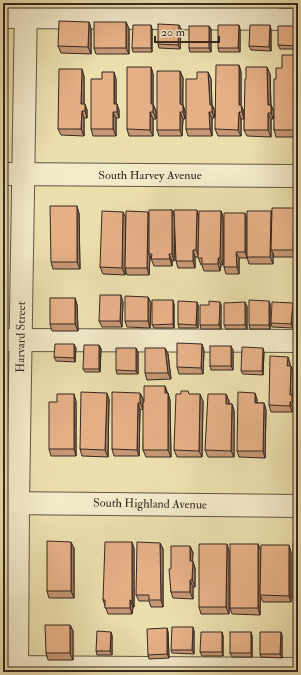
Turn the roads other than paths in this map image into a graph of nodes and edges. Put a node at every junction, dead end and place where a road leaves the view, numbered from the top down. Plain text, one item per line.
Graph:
1 (26, 10) edge
2 (3, 16) edge
3 (298, 19) edge
4 (13, 174) edge
5 (298, 176) edge
6 (12, 340) edge
7 (298, 341) edge
8 (10, 503) edge
9 (298, 506) edge
10 (12, 669) edge
11 (298, 669) edge

1 - 2 street
1 - 3 street
1 - 4 street, Harvard Street
4 - 5 street, South Harvey Avenue
4 - 6 street, Harvard Street
6 - 7 street
6 - 8 street, Harvard Street
8 - 9 street, South Highland Avenue
8 - 10 street, Harvard Street
10 - 11 street

